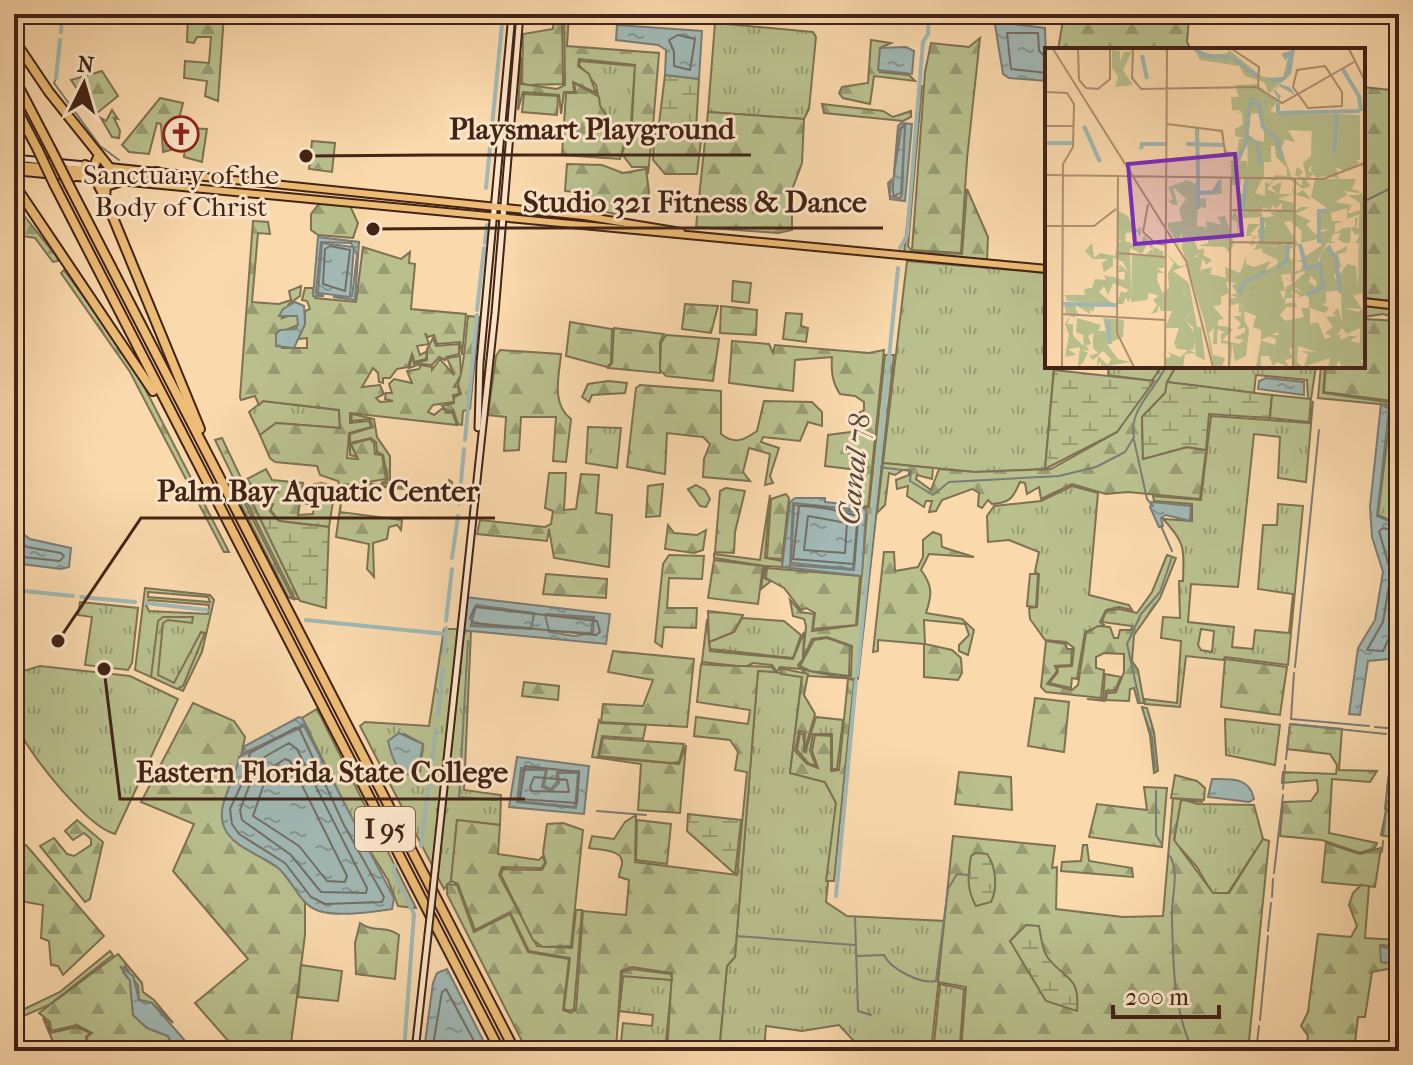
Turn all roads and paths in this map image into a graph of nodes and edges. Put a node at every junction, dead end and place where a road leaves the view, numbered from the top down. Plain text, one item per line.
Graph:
1 (512, 14) edge
2 (520, 14) edge
3 (14, 40) edge
4 (508, 75) junction
5 (14, 78) edge
6 (515, 86) junction
7 (14, 104) edge
8 (16, 166) edge
9 (109, 167) joint
10 (93, 168) junction
11 (157, 172) junction
12 (203, 178) junction
13 (70, 181) junction
14 (119, 182) junction
15 (14, 184) edge
16 (187, 186) junction
17 (388, 196) junction
18 (105, 198) junction
19 (372, 204) junction
20 (501, 207) junction
21 (500, 217) junction
22 (637, 223) junction
23 (607, 228) junction
24 (703, 236) junction
25 (1045, 269) edge
26 (1365, 302) edge
27 (1399, 306) edge
28 (212, 463) junction
29 (202, 475) junction
30 (415, 1051) edge
31 (500, 1051) edge
32 (515, 1051) edge

1 - 4 main road
2 - 6 main road
3 - 10 highway
4 - 6 main road
4 - 20 main road
5 - 13 highway, I 95, bridge
6 - 20 main road
7 - 29 highway, I 95, bridge
8 - 10 highway
8 - 13 main road
9 - 10 highway
9 - 11 main road
10 - 11 highway
10 - 13 highway
10 - 14 main road
10 - 18 highway
11 - 12 main road
12 - 16 main road
12 - 17 main road
13 - 28 highway, I 95
14 - 16 main road
14 - 18 highway
15 - 29 highway
16 - 19 main road
17 - 19 main road
17 - 20 main road
18 - 28 highway
19 - 21 main road
20 - 21 main road
20 - 22 main road
21 - 23 main road
21 - 30 main road, bridge
22 - 23 main road
22 - 24 main road
23 - 24 main road
24 - 25 main road
26 - 27 main road
28 - 32 highway, I 95
29 - 31 highway, I 95

